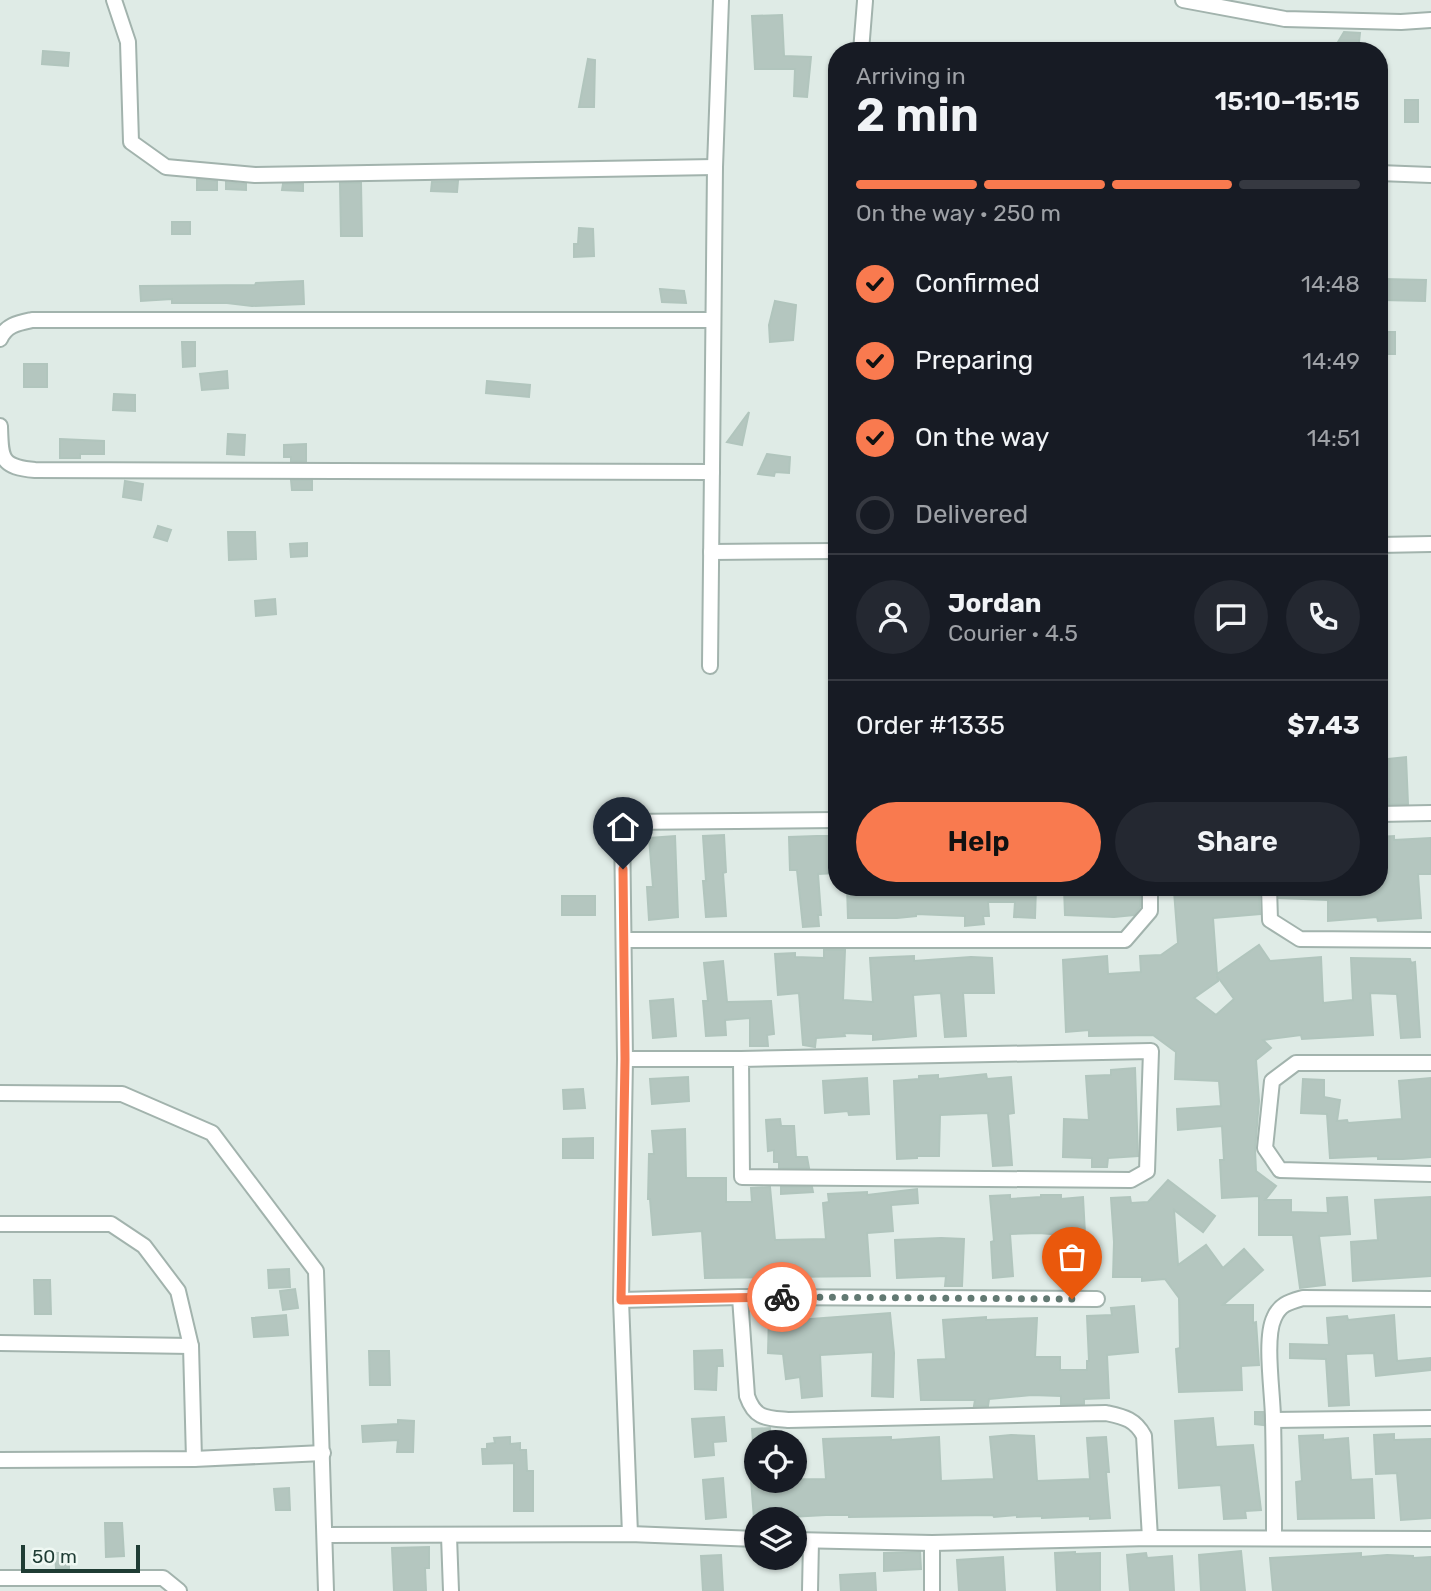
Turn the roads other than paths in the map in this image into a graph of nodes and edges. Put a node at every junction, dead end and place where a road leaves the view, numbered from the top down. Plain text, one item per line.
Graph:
1 (114, 0) edge
2 (722, 0) edge
3 (863, 0) edge
4 (1183, 0) edge
5 (1431, 20) edge
6 (861, 42) edge
7 (715, 167) junction
8 (1388, 173) edge
9 (1431, 175) edge
10 (713, 320) junction
11 (0, 339) edge
12 (0, 426) edge
13 (712, 472) junction
14 (1431, 544) edge
15 (1388, 545) edge
16 (828, 551) edge
17 (711, 552) junction
18 (709, 666) dead end
19 (1431, 813) edge
20 (1388, 814) edge
21 (828, 820) edge
22 (1150, 896) edge
23 (1269, 896) edge
24 (624, 940) junction
25 (1431, 940) edge
26 (625, 1059) junction
27 (741, 1059) junction
28 (1431, 1063) edge
29 (0, 1094) edge
30 (1431, 1174) edge
31 (0, 1224) edge
32 (740, 1297) junction
33 (1097, 1299) dead end
34 (1431, 1299) edge
35 (621, 1300) junction
36 (0, 1343) edge
37 (191, 1346) junction
38 (1431, 1418) edge
39 (1273, 1420) junction
40 (323, 1453) junction
41 (194, 1459) junction
42 (0, 1460) edge
43 (630, 1534) junction
44 (325, 1535) junction
45 (449, 1536) junction
46 (1274, 1537) junction
47 (1150, 1538) junction
48 (744, 1539) edge
49 (1431, 1539) edge
50 (807, 1541) edge
51 (811, 1541) junction
52 (932, 1543) junction
53 (0, 1578) edge
54 (179, 1591) edge
55 (326, 1591) edge
56 (451, 1591) edge
57 (810, 1591) edge
58 (932, 1591) edge

1 - 7 street
2 - 7 street
3 - 6 street
4 - 5 street
7 - 10 street
8 - 9 street
10 - 11 street
10 - 13 street
12 - 13 street
13 - 17 street
14 - 15 street
16 - 17 street
17 - 18 street
19 - 20 street
21 - 24 street
22 - 24 street
23 - 25 street
24 - 26 street
26 - 27 street
26 - 35 street
27 - 27 street
28 - 30 street
29 - 40 street
31 - 37 street
32 - 33 street
32 - 35 street
32 - 47 street
34 - 39 street
35 - 43 street
36 - 37 street
37 - 41 street
38 - 39 street
39 - 46 street
40 - 41 street
40 - 44 street
41 - 42 street
43 - 45 street
43 - 48 street
44 - 45 street
44 - 55 street
45 - 56 street
46 - 47 street
46 - 49 street
47 - 52 street
50 - 51 street
51 - 52 street
51 - 57 street
52 - 58 street
53 - 54 street

